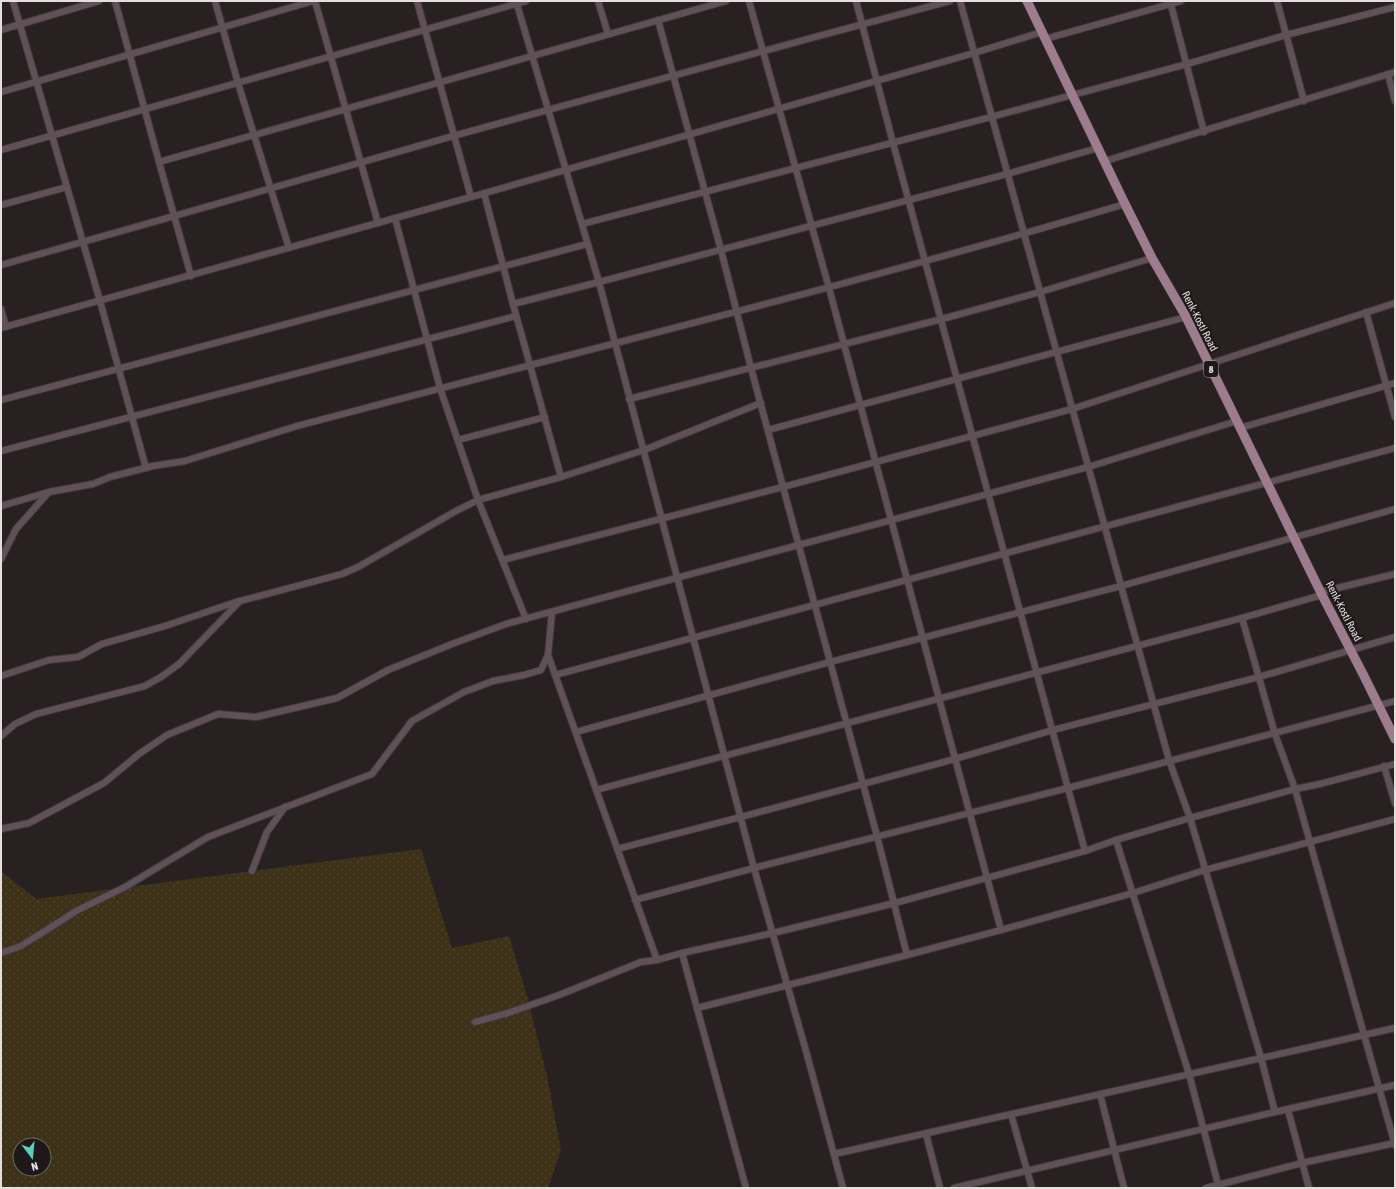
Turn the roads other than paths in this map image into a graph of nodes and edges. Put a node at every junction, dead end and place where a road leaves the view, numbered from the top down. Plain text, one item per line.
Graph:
1 (13, 1) edge
2 (99, 1) edge
3 (115, 1) edge
4 (215, 1) edge
5 (314, 1) edge
6 (417, 1) edge
7 (526, 1) edge
8 (598, 1) edge
9 (698, 1) edge
10 (726, 1) edge
11 (749, 1) edge
12 (856, 1) edge
13 (950, 1) edge
14 (960, 1) edge
15 (1027, 1) edge
16 (1181, 1) edge
17 (1277, 1) edge
18 (516, 2) edge
19 (1170, 2) edge
20 (1395, 7) edge
21 (700, 8) junction
22 (658, 20) junction
23 (20, 24) junction
24 (862, 24) junction
25 (223, 27) junction
26 (1, 30) edge
27 (425, 30) junction
28 (608, 34) junction
29 (1286, 35) junction
30 (1044, 36) junction
31 (763, 51) junction
32 (974, 53) junction
33 (130, 54) junction
34 (532, 56) junction
35 (331, 57) junction
36 (1187, 64) junction
37 (1395, 72) edge
38 (1388, 74) junction
39 (673, 76) junction
40 (878, 81) junction
41 (36, 82) junction
42 (238, 83) junction
43 (440, 83) junction
44 (1, 92) edge
45 (1073, 95) junction
46 (1304, 101) junction
47 (1395, 102) edge
48 (145, 109) junction
49 (346, 109) junction
50 (779, 109) junction
51 (548, 111) junction
52 (991, 117) junction
53 (1204, 132) junction
54 (690, 134) junction
55 (254, 135) junction
56 (52, 136) junction
57 (454, 136) junction
58 (893, 143) junction
59 (1098, 148) junction
60 (1, 150) edge
61 (1105, 161) junction
62 (159, 162) junction
63 (361, 163) junction
64 (796, 168) junction
65 (565, 170) junction
66 (1007, 174) junction
67 (67, 187) junction
68 (271, 189) junction
69 (705, 192) junction
70 (484, 193) junction
71 (471, 197) junction
72 (909, 200) junction
73 (1125, 204) junction
74 (1, 206) edge
75 (175, 217) junction
76 (395, 218) junction
77 (378, 223) junction
78 (582, 224) junction
79 (812, 226) junction
80 (1024, 234) junction
81 (83, 242) junction
82 (588, 244) junction
83 (289, 248) junction
84 (721, 250) junction
85 (1152, 258) junction
86 (926, 261) junction
87 (1, 265) edge
88 (503, 266) junction
89 (191, 276) junction
90 (599, 282) junction
91 (829, 288) junction
92 (414, 290) junction
93 (1040, 292) junction
94 (100, 301) junction
95 (1395, 303) edge
96 (513, 304) junction
97 (1, 309) edge
98 (737, 312) junction
99 (1366, 312) junction
100 (516, 316) junction
101 (1186, 317) junction
102 (942, 319) junction
103 (4, 328) edge
104 (427, 339) junction
105 (615, 343) junction
106 (844, 344) junction
107 (1057, 353) junction
108 (1208, 364) junction
109 (530, 365) junction
110 (119, 368) junction
111 (751, 368) junction
112 (958, 380) junction
113 (1395, 383) edge
114 (1386, 386) junction
115 (440, 388) junction
116 (629, 399) junction
117 (1, 400) edge
118 (761, 403) junction
119 (860, 405) junction
120 (1072, 409) junction
121 (132, 416) junction
122 (545, 417) junction
123 (1395, 417) edge
124 (1239, 425) junction
125 (768, 430) junction
126 (973, 436) junction
127 (458, 440) junction
128 (1395, 448) edge
129 (644, 450) junction
130 (1, 451) edge
131 (876, 463) junction
132 (1088, 467) junction
133 (146, 468) junction
134 (561, 477) junction
135 (1267, 483) junction
136 (784, 488) junction
137 (49, 492) junction
138 (989, 494) junction
139 (478, 500) junction
140 (1, 506) edge
141 (1395, 509) edge
142 (662, 518) junction
143 (891, 521) junction
144 (1105, 528) junction
145 (1294, 537) junction
146 (799, 545) junction
147 (1006, 555) junction
148 (1, 559) edge
149 (503, 560) junction
150 (1395, 574) edge
151 (678, 578) junction
152 (907, 580) junction
153 (1121, 586) junction
154 (1321, 593) junction
155 (240, 601) junction
156 (815, 605) junction
157 (552, 612) junction
158 (1021, 612) junction
159 (1242, 618) junction
160 (526, 619) junction
161 (1395, 637) edge
162 (694, 638) junction
163 (923, 638) junction
164 (1138, 646) junction
165 (1351, 650) junction
166 (548, 655) junction
167 (830, 662) junction
168 (1037, 672) junction
169 (555, 675) junction
170 (1, 676) edge
171 (1259, 677) junction
172 (709, 695) junction
173 (939, 699) junction
174 (1395, 701) edge
175 (1154, 705) junction
176 (1379, 706) junction
177 (847, 724) junction
178 (1053, 730) junction
179 (576, 732) junction
180 (1275, 734) junction
181 (1, 736) edge
182 (1395, 738) edge
183 (725, 756) junction
184 (955, 759) junction
185 (1169, 760) junction
186 (1395, 764) edge
187 (1384, 766) junction
188 (863, 784) junction
189 (1068, 788) junction
190 (1295, 788) junction
191 (596, 790) junction
192 (1395, 803) edge
193 (285, 807) junction
194 (969, 813) junction
195 (741, 817) junction
196 (1190, 818) junction
197 (1395, 818) edge
198 (1, 828) edge
199 (877, 836) junction
200 (1116, 840) junction
201 (1310, 842) junction
202 (617, 849) junction
203 (1085, 851) junction
204 (754, 868) junction
205 (1205, 870) junction
206 (252, 871) dead end
207 (986, 878) junction
208 (1133, 893) junction
209 (636, 900) junction
210 (895, 903) junction
211 (1001, 930) junction
212 (773, 933) junction
213 (1, 953) edge
214 (682, 953) junction
215 (908, 955) junction
216 (657, 960) junction
217 (788, 985) junction
218 (697, 1008) junction
219 (475, 1022) dead end
220 (1395, 1028) edge
221 (1364, 1036) junction
222 (1261, 1058) junction
223 (1189, 1074) junction
224 (1395, 1085) edge
225 (1380, 1089) junction
226 (1100, 1094) junction
227 (1288, 1110) junction
228 (1275, 1112) junction
229 (1010, 1114) junction
230 (1204, 1129) junction
231 (926, 1134) junction
232 (1395, 1143) edge
233 (1114, 1150) junction
234 (834, 1154) junction
235 (1302, 1163) junction
236 (1026, 1171) junction
237 (1218, 1186) edge
238 (746, 1188) edge
239 (843, 1188) edge
240 (940, 1188) edge
241 (954, 1188) edge
242 (1032, 1188) edge
243 (1124, 1188) edge
244 (1206, 1188) edge
245 (1309, 1188) edge

1 - 23 street
2 - 23 street
3 - 33 street
4 - 25 street
5 - 25 street
5 - 35 street
6 - 27 street
7 - 18 street
8 - 28 street
9 - 21 street
10 - 21 street
11 - 31 street
12 - 24 street
13 - 24 street
14 - 32 street
15 - 30 main road, Renk-Kosti Road / 8
16 - 19 street
17 - 29 street
18 - 27 street
18 - 34 street
19 - 30 street
19 - 36 street
20 - 29 street
21 - 22 street
22 - 28 street
22 - 39 street
23 - 26 street
23 - 41 street
24 - 31 street
24 - 40 street
25 - 33 street
25 - 42 street
27 - 35 street
27 - 43 street
28 - 34 street
29 - 36 street
29 - 46 street
30 - 32 street
30 - 45 main road, Renk-Kosti Road / 8
31 - 39 street
31 - 50 street
32 - 40 street
32 - 52 street
33 - 41 street
33 - 48 street
34 - 43 street
34 - 51 street
35 - 42 street
35 - 49 street
36 - 45 street
36 - 53 street
37 - 38 street
38 - 46 street
38 - 47 street
39 - 51 street
39 - 54 street
40 - 50 street
40 - 58 street
41 - 44 street
41 - 56 street
42 - 48 street
42 - 55 street
43 - 49 street
43 - 57 street
45 - 52 street
45 - 59 main road, Renk-Kosti Road / 8
46 - 53 street
48 - 56 street
48 - 62 street
49 - 55 street
49 - 63 street
50 - 54 street
50 - 64 street
51 - 57 street
51 - 65 street
52 - 58 street
52 - 66 street
53 - 61 street
54 - 65 street
54 - 69 street
55 - 62 street
55 - 68 street
56 - 60 street
56 - 67 street
57 - 63 street
57 - 71 street
58 - 64 street
58 - 72 street
59 - 61 main road, Renk-Kosti Road / 8
59 - 66 street
61 - 73 main road, Renk-Kosti Road / 8
62 - 75 street
63 - 68 street
63 - 77 street
64 - 69 street
64 - 79 street
65 - 70 street
65 - 78 street
66 - 72 street
66 - 80 street
67 - 74 street
67 - 81 street
68 - 75 street
68 - 83 street
69 - 78 street
69 - 84 street
70 - 71 street
70 - 88 street
71 - 76 street
72 - 79 street
72 - 86 street
73 - 80 street
73 - 85 main road, Renk-Kosti Road / 8
75 - 81 street
75 - 89 street
76 - 77 street
76 - 92 street
77 - 83 street
78 - 82 street
79 - 84 street
79 - 91 street
80 - 86 street
80 - 93 street
81 - 87 street
81 - 94 street
82 - 88 street
82 - 90 street
83 - 89 street
84 - 90 street
84 - 98 street
85 - 93 street
85 - 101 main road, Renk-Kosti Road / 8
86 - 91 street
86 - 102 street
88 - 92 street
88 - 96 street
89 - 94 street
90 - 96 street
90 - 105 street
91 - 98 street
91 - 106 street
92 - 104 street
92 - 110 street
93 - 102 street
93 - 107 street
94 - 103 street
94 - 110 street
95 - 99 street
96 - 100 street
97 - 103 street
98 - 105 street
98 - 111 street
99 - 108 street
99 - 114 street
100 - 104 street
100 - 109 street
101 - 107 street
101 - 108 main road, Renk-Kosti Road / 8
102 - 106 street
102 - 112 street
104 - 115 street
104 - 121 street
105 - 109 street
105 - 116 street
106 - 111 street
106 - 119 street
107 - 112 street
107 - 120 street
108 - 120 street
108 - 124 main road, Renk-Kosti Road / 8
109 - 115 street
109 - 122 street
110 - 117 street
110 - 121 street
111 - 116 street
111 - 118 street
112 - 119 street
112 - 126 street
113 - 114 street
114 - 123 street
114 - 124 street
115 - 127 street
115 - 133 street
116 - 129 street
118 - 125 street
118 - 129 street
119 - 125 street
119 - 131 street
120 - 126 street
120 - 132 street
121 - 130 street
121 - 133 street
122 - 127 street
122 - 134 street
124 - 132 street
124 - 135 main road, Renk-Kosti Road / 8
125 - 136 street
126 - 131 street
126 - 138 street
127 - 139 street
128 - 135 street
129 - 134 street
129 - 142 street
131 - 136 street
131 - 143 street
132 - 138 street
132 - 144 street
133 - 137 street
134 - 139 street
135 - 144 street
135 - 145 main road, Renk-Kosti Road / 8
136 - 142 street
136 - 146 street
137 - 140 street
137 - 148 street
138 - 143 street
138 - 147 street
139 - 149 street
139 - 155 street
141 - 145 street
142 - 149 street
142 - 151 street
143 - 146 street
143 - 152 street
144 - 147 street
144 - 153 street
145 - 153 street
145 - 154 main road, Renk-Kosti Road / 8
146 - 151 street
146 - 156 street
147 - 152 street
147 - 158 street
149 - 160 street
150 - 154 street
151 - 157 street
151 - 162 street
152 - 156 street
152 - 163 street
153 - 158 street
153 - 164 street
154 - 159 street
154 - 165 main road, Renk-Kosti Road / 8
155 - 170 street
155 - 181 street
156 - 162 street
156 - 167 street
157 - 160 street
157 - 166 street
158 - 163 street
158 - 168 street
159 - 164 street
159 - 171 street
160 - 198 street
161 - 165 street
162 - 169 street
162 - 172 street
163 - 167 street
163 - 173 street
164 - 168 street
164 - 175 street
165 - 171 street
165 - 176 main road, Renk-Kosti Road / 8
166 - 169 street
166 - 193 street
167 - 172 street
167 - 177 street
168 - 173 street
168 - 178 street
169 - 179 street
171 - 175 street
171 - 180 street
172 - 179 street
172 - 183 street
173 - 177 street
173 - 184 street
174 - 176 street
175 - 178 street
175 - 185 street
176 - 180 street
176 - 182 main road, Renk-Kosti Road / 8
177 - 183 street
177 - 188 street
178 - 184 street
178 - 189 street
179 - 191 street
180 - 185 street
180 - 190 street
183 - 191 street
183 - 195 street
184 - 188 street
184 - 194 street
185 - 189 street
185 - 196 street
186 - 187 street
187 - 190 street
187 - 192 street
188 - 195 street
188 - 199 street
189 - 194 street
189 - 203 street
190 - 196 street
190 - 201 street
191 - 202 street
193 - 206 street
193 - 213 street
194 - 199 street
194 - 207 street
195 - 202 street
195 - 204 street
196 - 200 street
196 - 205 street
197 - 201 street
199 - 204 street
199 - 210 street
200 - 203 street
200 - 208 street
201 - 205 street
201 - 221 street
202 - 209 street
203 - 207 street
204 - 209 street
204 - 212 street
205 - 208 street
205 - 222 street
207 - 210 street
207 - 211 street
208 - 211 street
208 - 223 street
209 - 216 street
210 - 212 street
210 - 215 street
211 - 215 street
212 - 214 street
212 - 217 street
214 - 216 street
214 - 218 street
215 - 217 street
216 - 219 street
217 - 218 street
217 - 234 street
218 - 238 street
220 - 221 street
221 - 222 street
221 - 225 street
222 - 223 street
222 - 228 street
223 - 226 street
223 - 230 street
224 - 225 street
225 - 227 street
225 - 232 street
226 - 229 street
226 - 233 street
227 - 228 street
227 - 235 street
228 - 230 street
229 - 231 street
229 - 236 street
230 - 233 street
230 - 237 street
231 - 234 street
231 - 240 street
232 - 235 street
233 - 236 street
233 - 243 street
234 - 239 street
235 - 237 street
235 - 245 street
236 - 241 street
236 - 242 street
237 - 244 street

